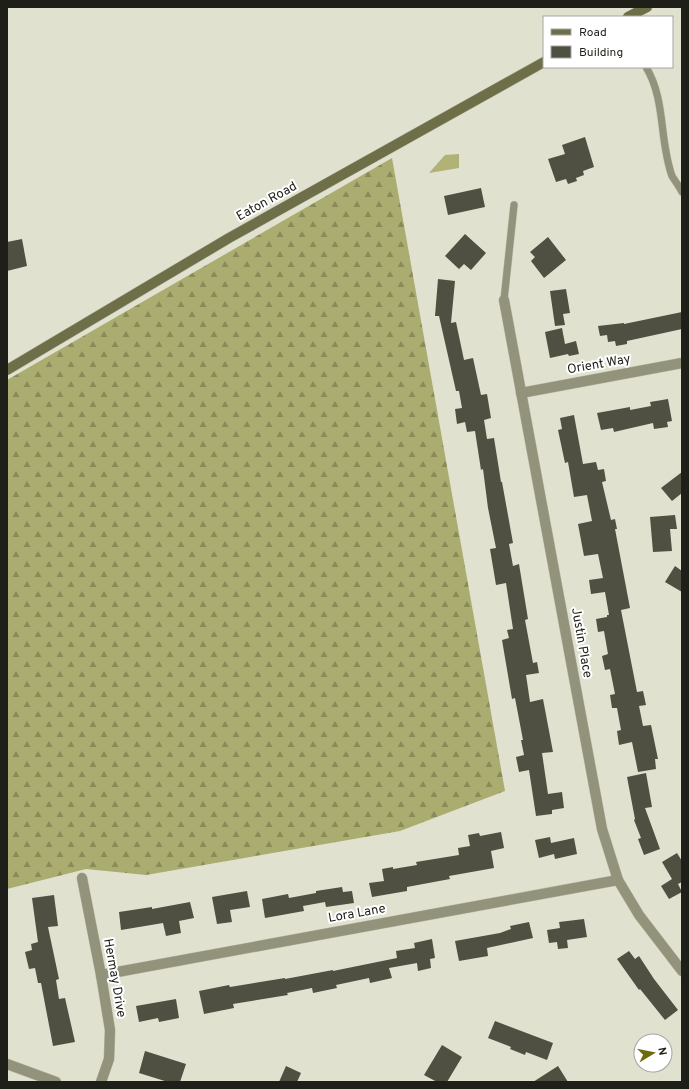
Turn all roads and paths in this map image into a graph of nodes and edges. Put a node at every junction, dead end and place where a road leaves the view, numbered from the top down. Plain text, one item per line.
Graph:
1 (647, 7) edge
2 (630, 16) edge
3 (543, 63) edge
4 (647, 68) edge
5 (682, 192) edge
6 (514, 205) dead end
7 (504, 300) joint
8 (682, 363) edge
9 (7, 370) edge
10 (521, 392) junction
11 (82, 878) dead end
12 (618, 880) junction
13 (682, 971) edge
14 (101, 975) junction
15 (7, 1064) edge
16 (56, 1082) edge
17 (101, 1082) edge

1 - 2 street
3 - 9 street, Eaton Road
4 - 5 lane
6 - 7 lane
7 - 10 street, Justin Place
8 - 10 street, Orient Way
10 - 12 street, Justin Place
11 - 14 street, Hermay Drive
12 - 13 street, Justin Place
12 - 14 street, Lora Lane
14 - 17 street, Hermay Drive
15 - 16 street

